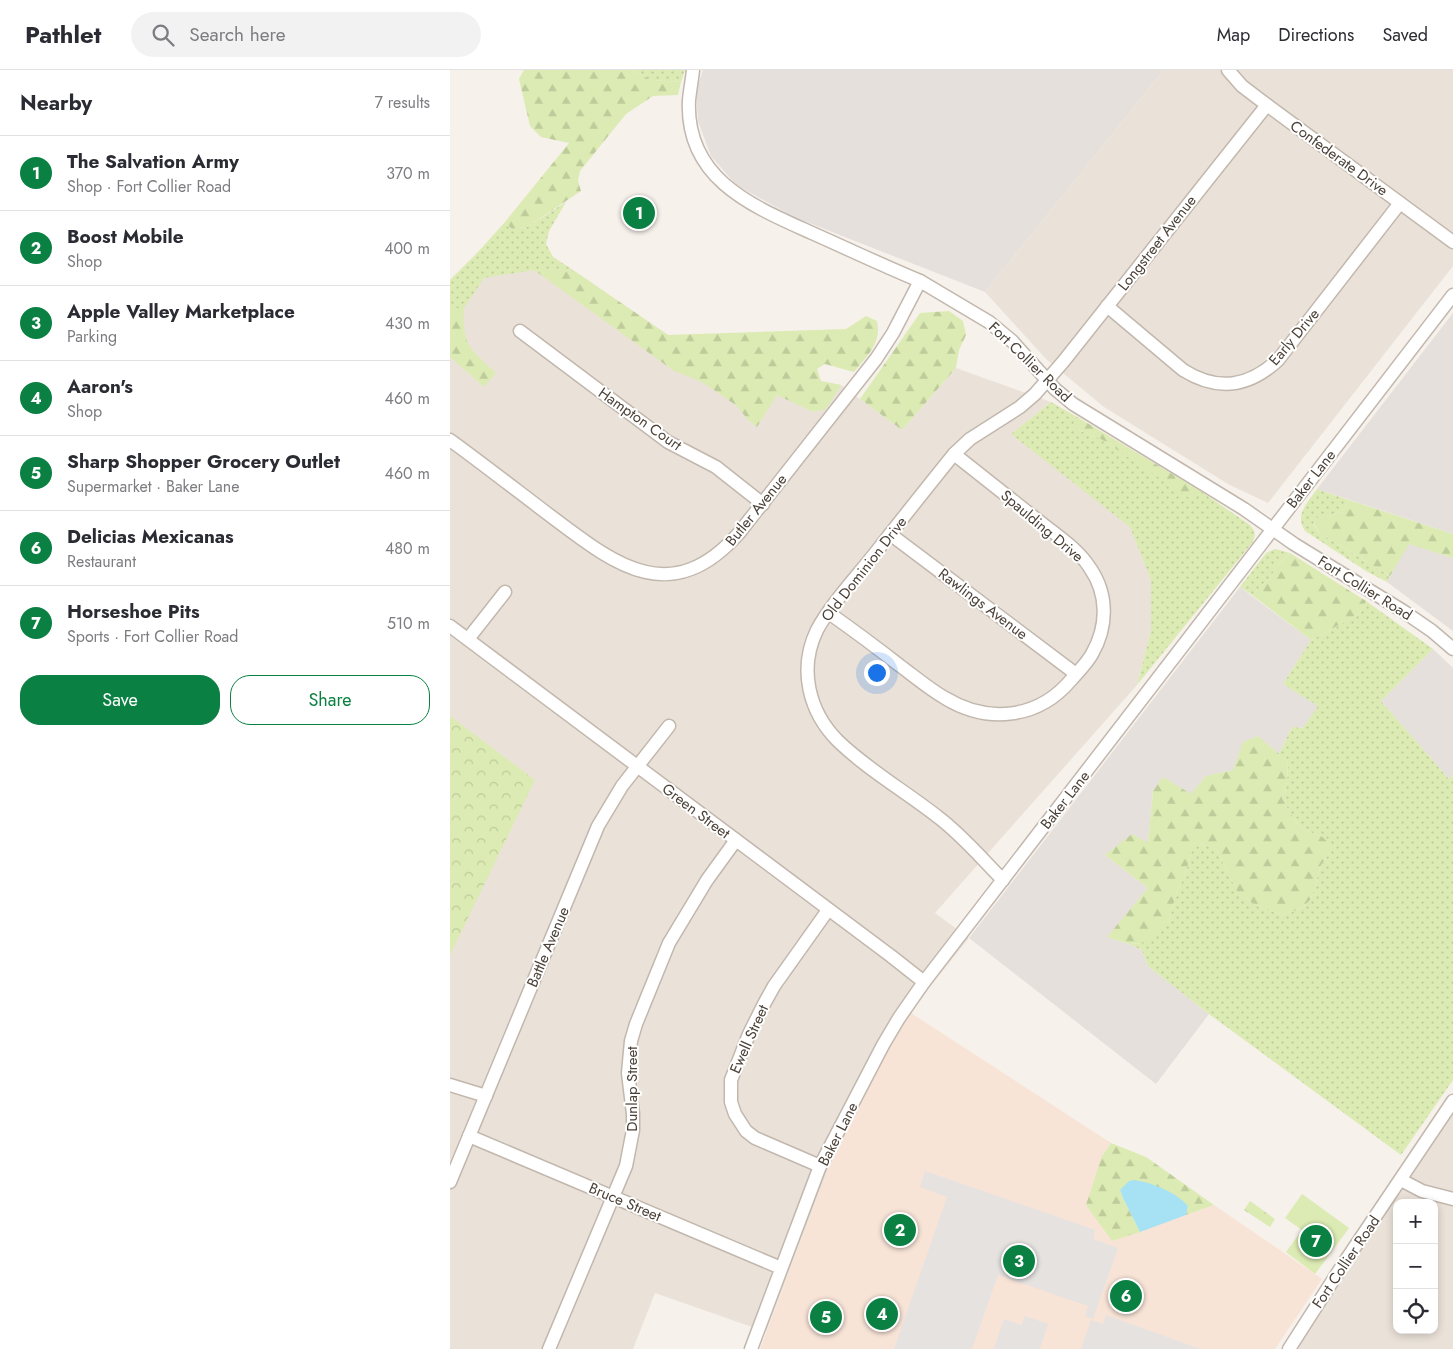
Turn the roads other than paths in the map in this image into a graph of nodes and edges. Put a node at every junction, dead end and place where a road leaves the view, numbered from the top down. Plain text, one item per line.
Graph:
1 (693, 70) edge
2 (1228, 70) edge
3 (1267, 105) junction
4 (1400, 203) junction
5 (1453, 242) edge
6 (920, 281) junction
7 (1453, 295) edge
8 (1107, 306) junction
9 (520, 331) dead end
10 (1047, 380) junction
11 (450, 440) edge
12 (954, 454) junction
13 (763, 504) junction
14 (1272, 530) junction
15 (890, 534) junction
16 (505, 592) dead end
17 (829, 613) junction
18 (450, 626) edge
19 (468, 639) junction
20 (1453, 649) edge
21 (1076, 674) junction
22 (669, 726) dead end
23 (637, 767) junction
24 (736, 840) junction
25 (1003, 880) junction
26 (828, 910) junction
27 (924, 982) junction
28 (450, 1085) edge
29 (486, 1096) junction
30 (1453, 1101) edge
31 (469, 1136) junction
32 (820, 1166) junction
33 (1401, 1180) junction
34 (450, 1182) edge
35 (613, 1197) junction
36 (1453, 1199) edge
37 (781, 1268) junction
38 (549, 1349) edge
39 (752, 1349) edge
40 (1289, 1349) edge

1 - 6 street, Fort Collier Road
2 - 3 street, Confederate Drive
3 - 4 street, Confederate Drive
3 - 8 street, Longstreet Avenue
4 - 5 street, Confederate Drive
4 - 8 street, Early Drive
6 - 10 street, Fort Collier Road
6 - 13 street, Butler Avenue
7 - 14 street, Baker Lane
8 - 10 street, Longstreet Avenue
9 - 13 street, Hampton Court
10 - 12 street, Old Dominion Drive
10 - 14 street, Fort Collier Road
11 - 13 street, Butler Avenue
12 - 15 street, Old Dominion Drive
12 - 21 street, Spaulding Drive
14 - 20 street, Fort Collier Road
14 - 25 street, Baker Lane
15 - 17 street, Old Dominion Drive
15 - 21 street, Rawlings Avenue
16 - 19 street
17 - 21 street, Spaulding Drive
17 - 25 street, Old Dominion Drive
18 - 19 street, Green Street
19 - 23 street, Green Street
22 - 23 street, Battle Avenue
23 - 24 street, Green Street
23 - 29 street, Battle Avenue
24 - 26 street, Green Street
24 - 35 street, Dunlap Street
25 - 27 street, Baker Lane
26 - 27 street, Green Street
26 - 32 street, Ewell Street
27 - 32 street, Baker Lane
28 - 29 street
29 - 31 street, Battle Avenue
30 - 33 street, Fort Collier Road
31 - 34 street, Battle Avenue
31 - 35 street, Bruce Street
32 - 37 street, Baker Lane
33 - 36 street
33 - 40 street, Fort Collier Road
35 - 37 street, Bruce Street
35 - 38 street, Dunlap Street
37 - 39 street, Baker Lane

